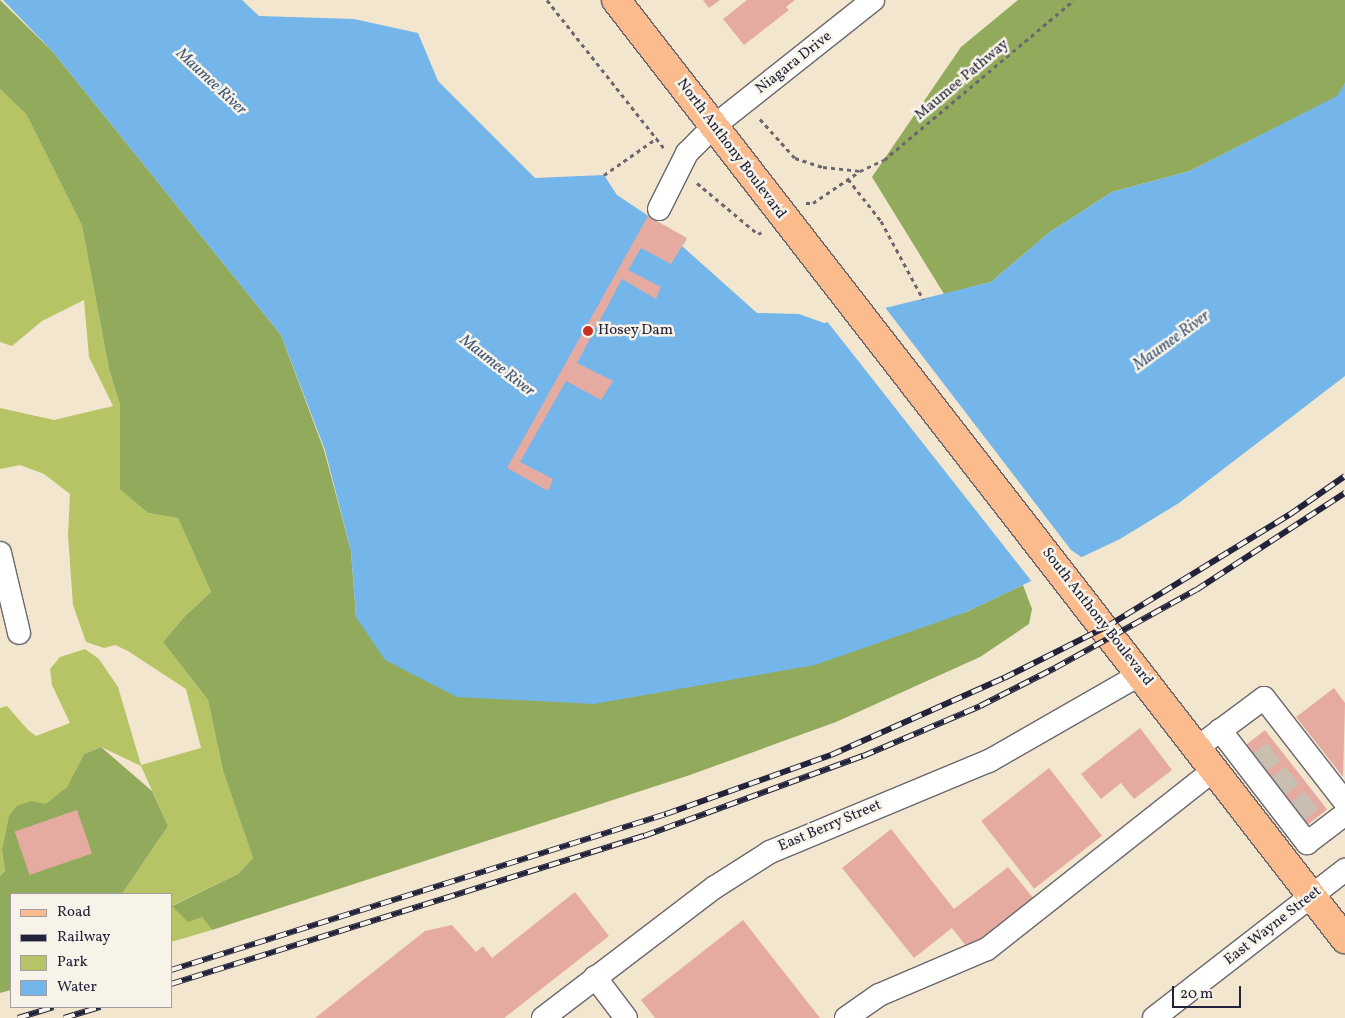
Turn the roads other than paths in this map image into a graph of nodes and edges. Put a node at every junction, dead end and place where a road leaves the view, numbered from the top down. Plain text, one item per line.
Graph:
1 (616, 0) edge
2 (869, 1) edge
3 (714, 126) junction
4 (659, 209) dead end
5 (846, 297) joint
6 (0, 553) edge
7 (19, 633) dead end
8 (1141, 674) junction
9 (1220, 730) junction
10 (1198, 747) junction
11 (1214, 770) junction
12 (1331, 794) edge
13 (1345, 814) edge
14 (1345, 870) edge
15 (1310, 896) junction
16 (1345, 939) edge
17 (595, 977) junction
18 (543, 1018) edge
19 (626, 1018) edge
20 (846, 1018) edge
21 (1154, 1018) edge

1 - 3 main road, North Anthony Boulevard
2 - 3 street, Niagara Drive
3 - 4 street, Niagara Drive
3 - 5 main road, North Anthony Boulevard
5 - 8 main road, South Anthony Boulevard
6 - 7 street
8 - 10 main road, South Anthony Boulevard
8 - 17 street, East Berry Street
9 - 10 street
9 - 12 street
9 - 13 street
10 - 11 main road, South Anthony Boulevard
11 - 15 main road, South Anthony Boulevard
11 - 20 street
14 - 15 street, East Wayne Street
15 - 16 main road, South Anthony Boulevard
15 - 21 street, East Wayne Street
17 - 18 street, East Berry Street
17 - 19 street

